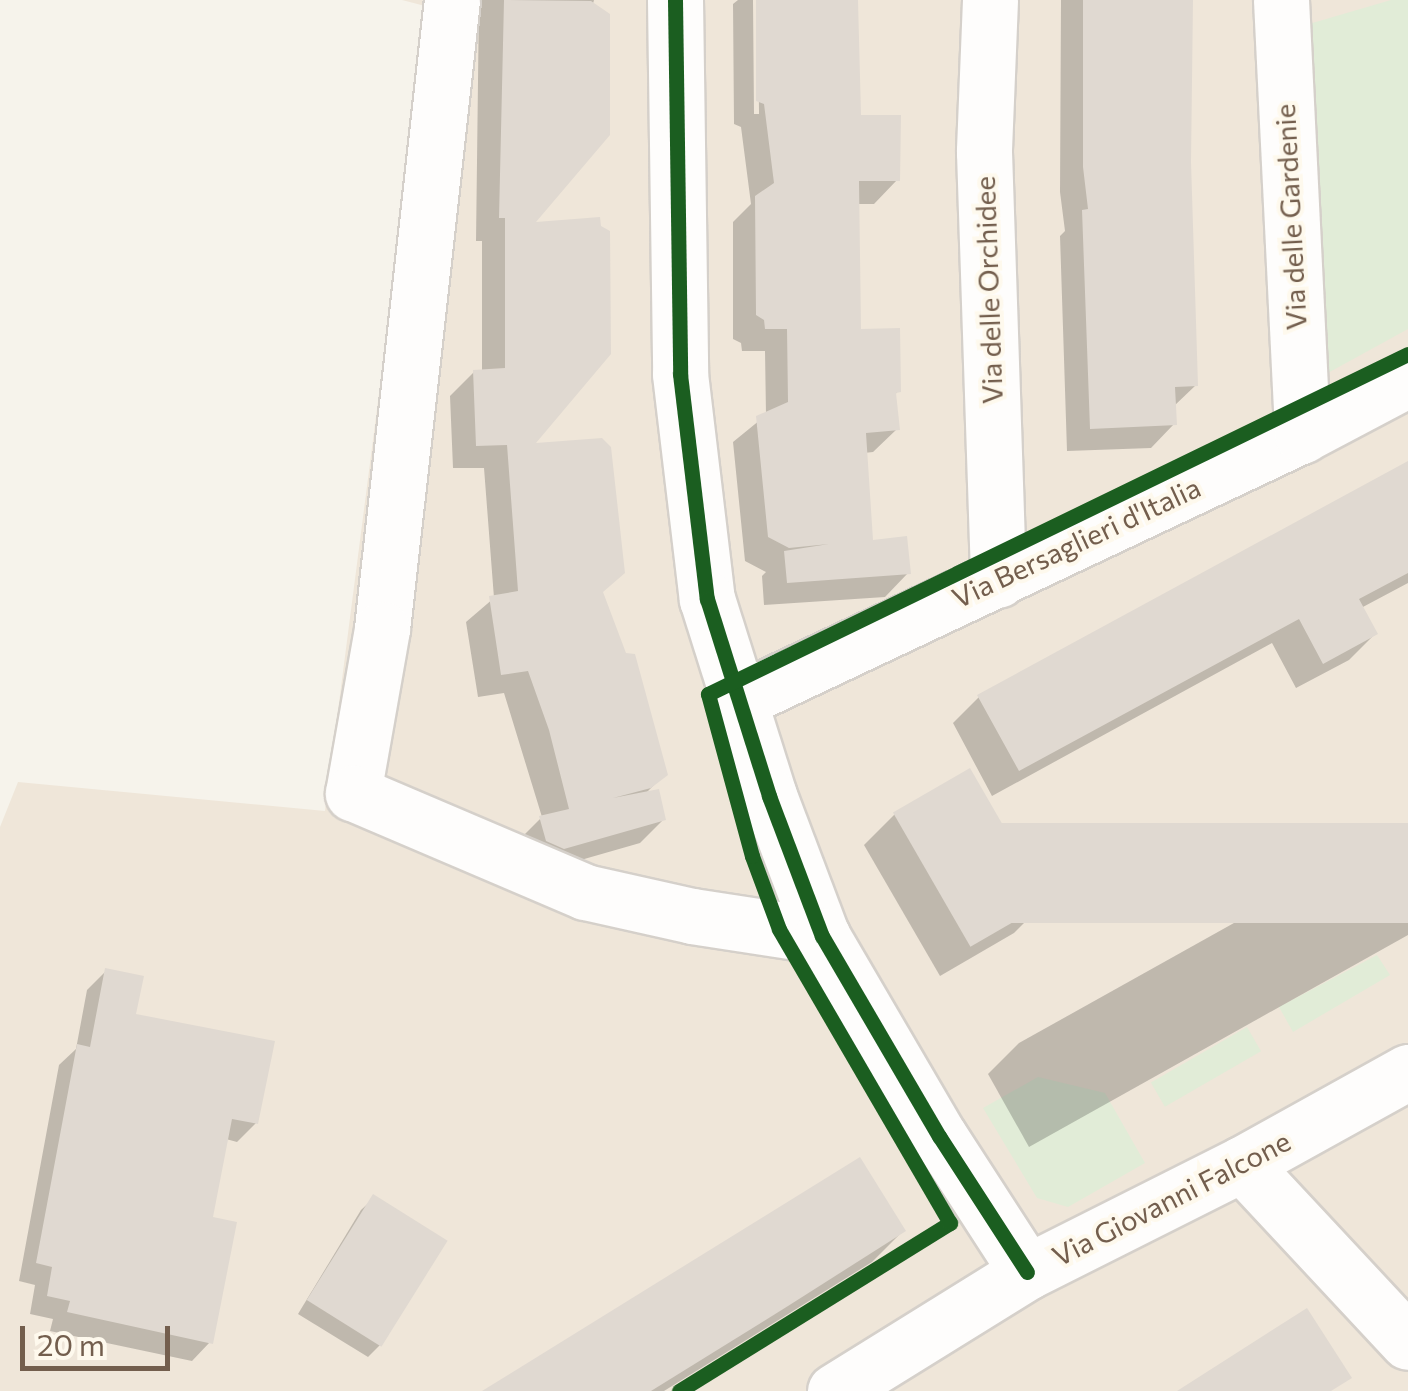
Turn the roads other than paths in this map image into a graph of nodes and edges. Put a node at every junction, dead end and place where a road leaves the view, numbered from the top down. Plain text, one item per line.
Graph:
1 (452, 0) edge
2 (675, 0) edge
3 (990, 0) edge
4 (1281, 0) edge
5 (1408, 379) edge
6 (1302, 435) junction
7 (998, 580) junction
8 (742, 699) junction
9 (822, 936) junction
10 (1408, 1072) edge
11 (1242, 1164) junction
12 (1027, 1272) junction
13 (1408, 1342) edge
14 (835, 1391) edge

1 - 9 street
2 - 8 street
3 - 7 street, Via delle Orchidee
4 - 6 street, Via delle Gardenie
5 - 6 street, Via Bersaglieri d'Italia
6 - 7 street, Via Bersaglieri d'Italia
7 - 8 street, Via Bersaglieri d'Italia
8 - 9 street
9 - 12 street
10 - 11 street, Via Giovanni Falcone
11 - 12 street, Via Giovanni Falcone
11 - 13 street
12 - 14 street, Via Giovanni Falcone

